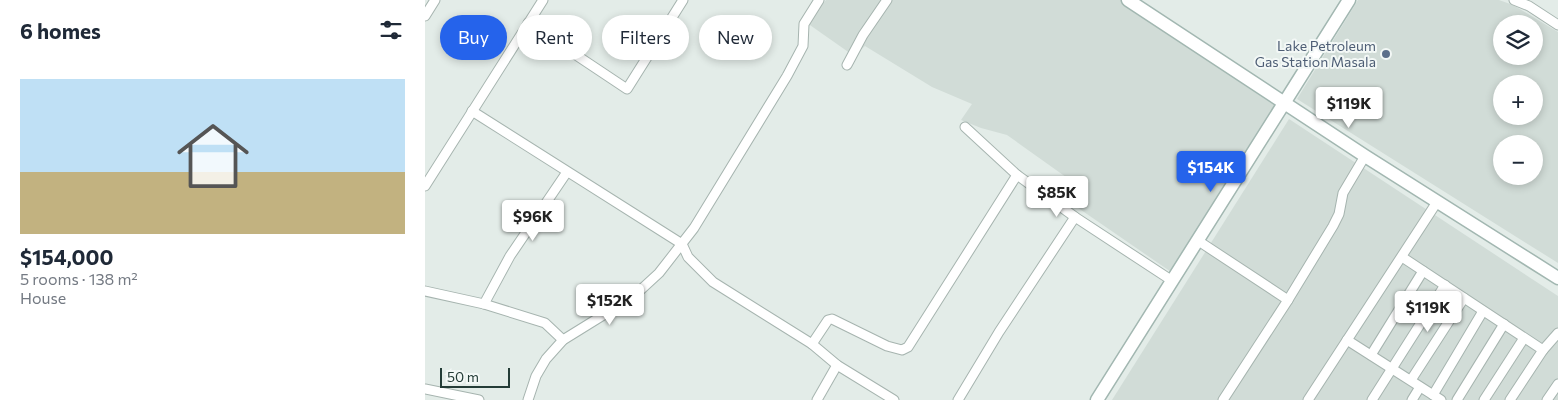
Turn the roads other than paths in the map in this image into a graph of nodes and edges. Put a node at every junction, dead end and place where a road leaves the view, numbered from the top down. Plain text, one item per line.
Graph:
1 (435, 0) edge
2 (543, 0) edge
3 (683, 0) edge
4 (819, 0) edge
5 (887, 0) edge
6 (1128, 0) edge
7 (1349, 0) edge
8 (1514, 0) edge
9 (533, 15) edge
10 (425, 16) edge
11 (1558, 24) edge
12 (517, 40) edge
13 (584, 60) edge
14 (847, 65) dead end
15 (1285, 102) junction
16 (472, 111) junction
17 (965, 127) dead end
18 (1365, 156) junction
19 (567, 172) junction
20 (1017, 175) junction
21 (425, 186) edge
22 (1437, 202) junction
23 (1075, 217) junction
24 (1197, 240) junction
25 (682, 244) junction
26 (1402, 256) junction
27 (1423, 271) junction
28 (1558, 278) edge
29 (1171, 280) junction
30 (1445, 286) junction
31 (425, 291) edge
32 (1464, 298) junction
33 (1287, 300) junction
34 (484, 304) junction
35 (1483, 311) junction
36 (1504, 324) junction
37 (1558, 333) edge
38 (1524, 338) junction
39 (563, 340) junction
40 (1347, 340) junction
41 (812, 344) junction
42 (1543, 350) junction
43 (1371, 355) junction
44 (837, 365) junction
45 (1392, 368) junction
46 (1411, 380) junction
47 (1558, 384) edge
48 (1421, 387) junction
49 (425, 389) edge
50 (1433, 395) junction
51 (479, 400) edge
52 (528, 400) edge
53 (817, 400) edge
54 (894, 400) edge
55 (958, 400) edge
56 (1097, 400) edge
57 (1223, 400) edge
58 (1308, 400) edge
59 (1372, 400) edge
60 (1412, 400) edge
61 (1441, 400) edge
62 (1457, 400) edge
63 (1484, 400) edge
64 (1510, 400) edge
65 (1547, 400) edge

1 - 10 street
2 - 9 street
3 - 13 street
4 - 25 street
5 - 14 street
6 - 15 street
7 - 15 street
8 - 11 street
12 - 16 street
15 - 18 street
15 - 24 street
16 - 19 street
16 - 21 street
17 - 20 street
18 - 22 street
18 - 33 street
19 - 25 street
19 - 34 street
20 - 23 street
20 - 41 street
22 - 26 street
22 - 28 street
23 - 29 street
23 - 55 street
24 - 29 street
24 - 33 street
25 - 39 street
25 - 41 street
26 - 27 street
26 - 40 street
27 - 30 street
27 - 43 street
29 - 56 street
30 - 32 street
30 - 45 street
31 - 34 street
32 - 35 street
32 - 46 street
33 - 57 street
34 - 39 street
35 - 36 street
35 - 50 street
36 - 38 street
36 - 62 street
37 - 42 street
38 - 42 street
38 - 63 street
39 - 52 street
40 - 43 street
40 - 58 street
41 - 44 street
42 - 64 street
43 - 45 street
44 - 53 street
44 - 54 street
45 - 46 street
45 - 59 street
46 - 48 street
47 - 65 street
48 - 50 street
48 - 60 street
49 - 51 street
50 - 61 street

